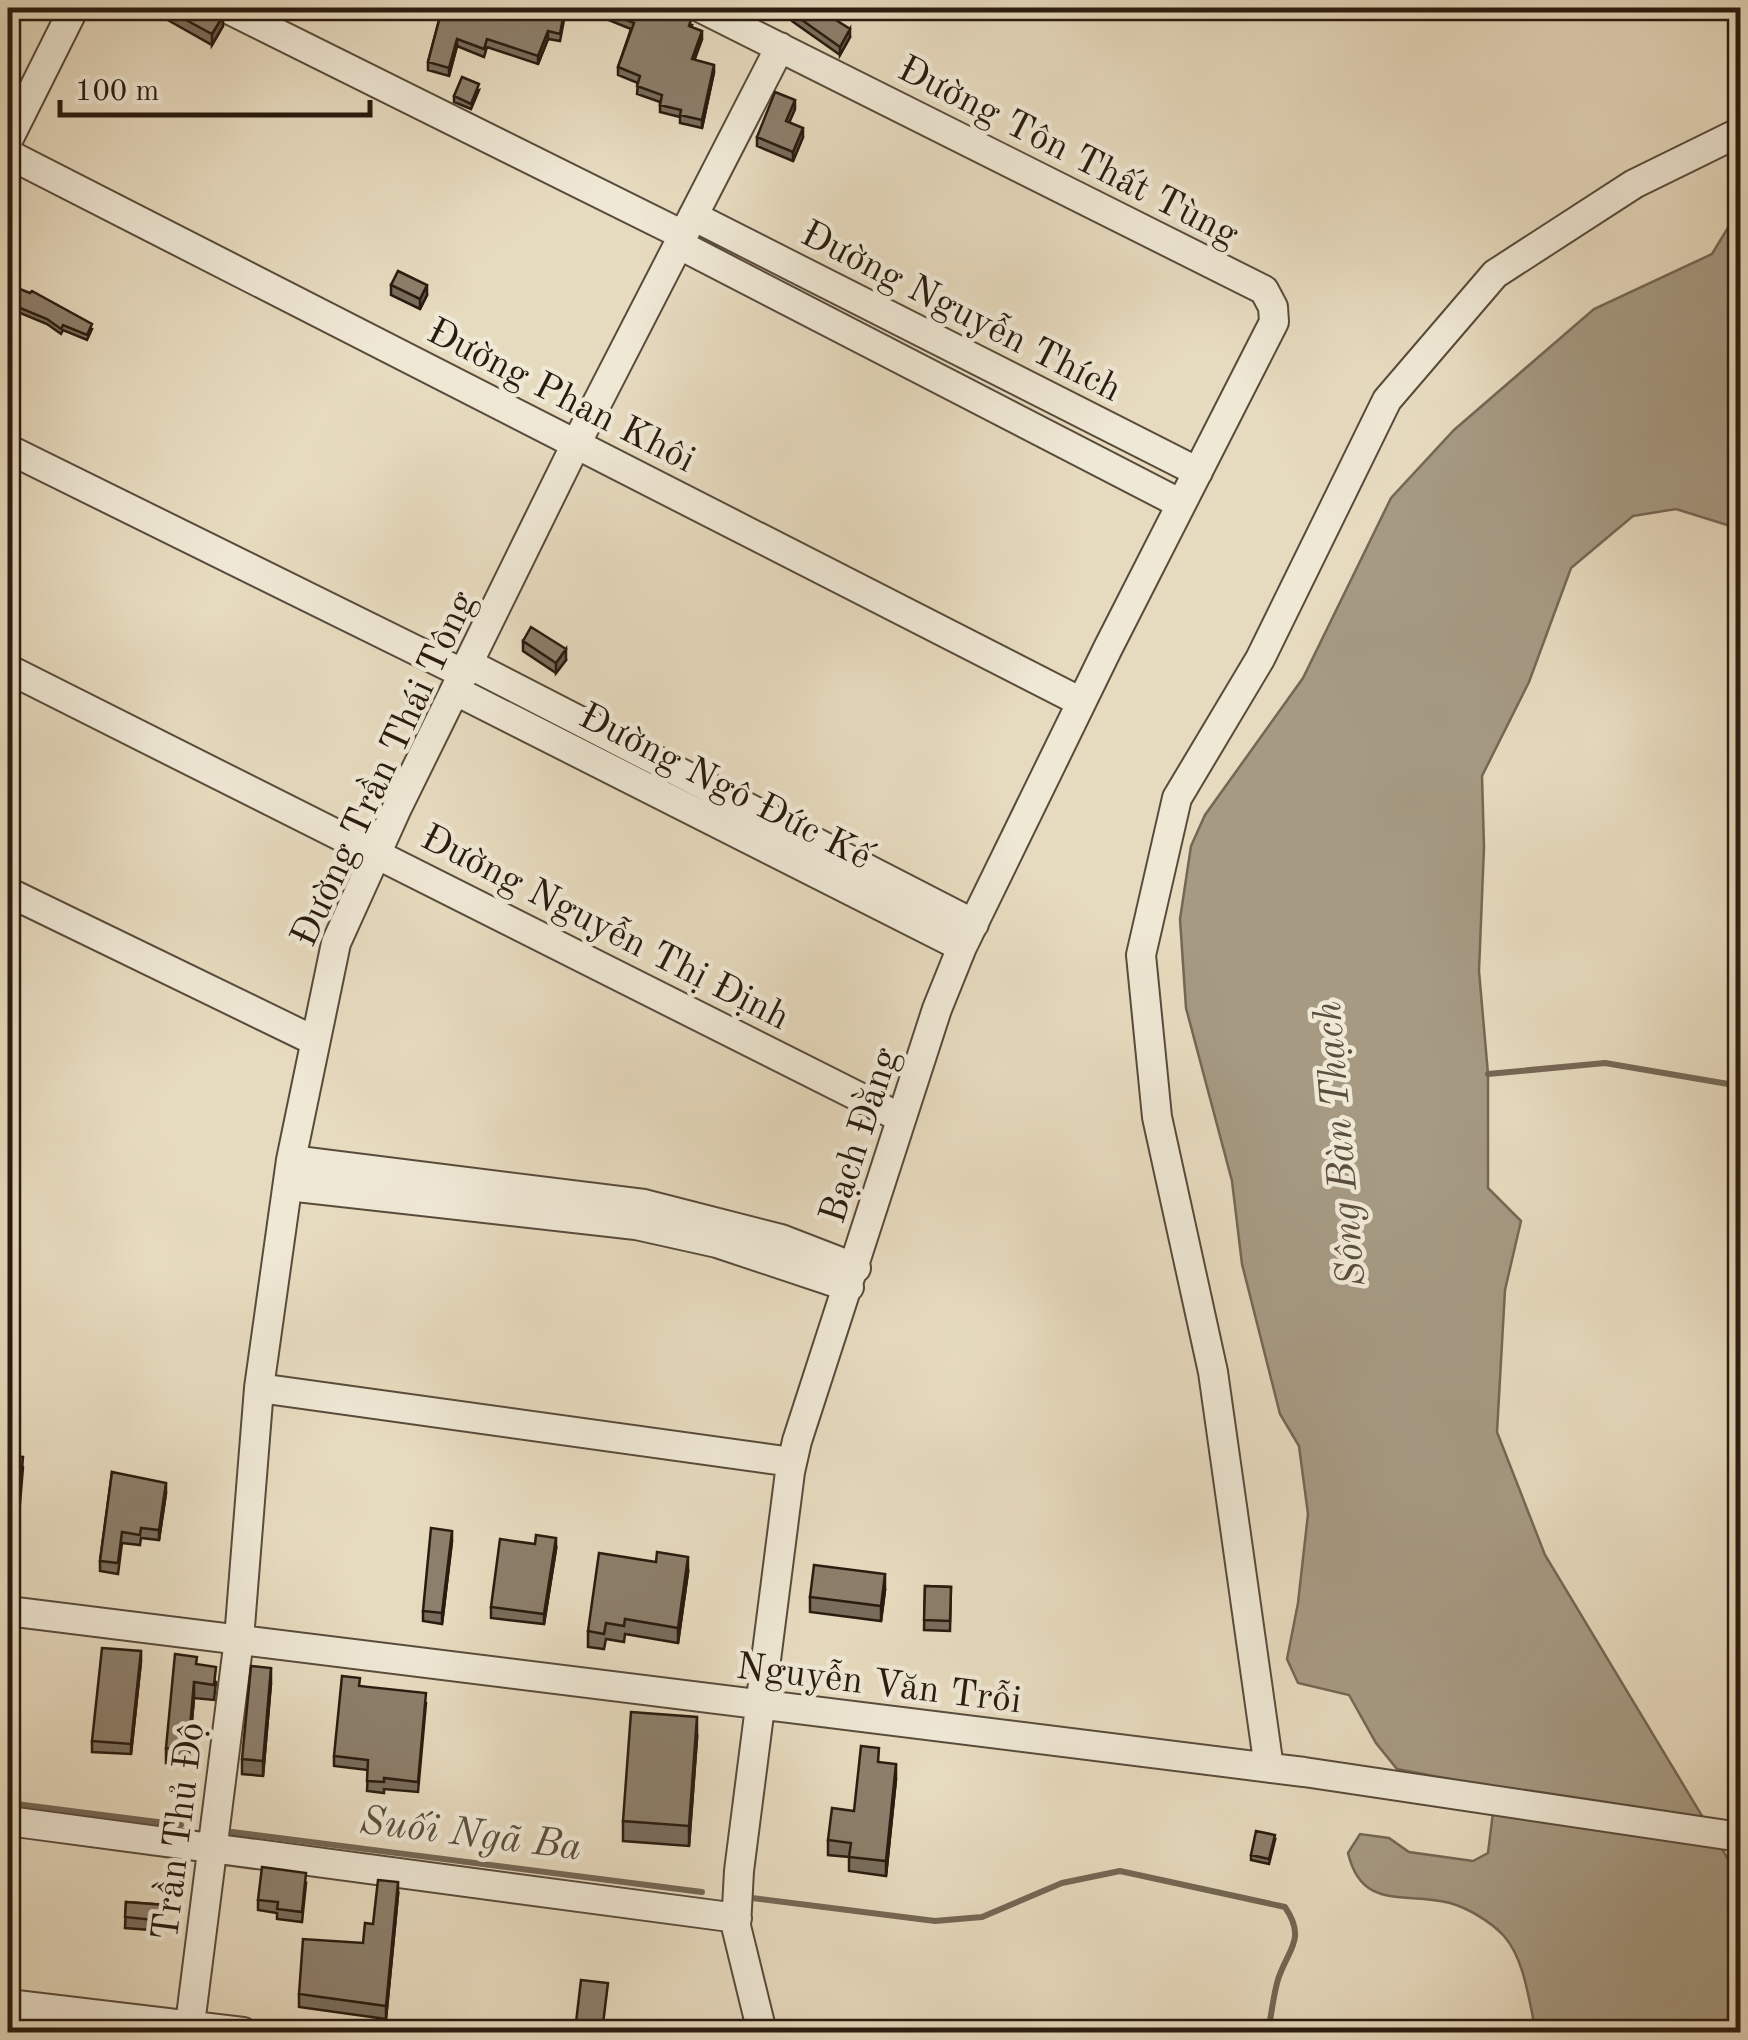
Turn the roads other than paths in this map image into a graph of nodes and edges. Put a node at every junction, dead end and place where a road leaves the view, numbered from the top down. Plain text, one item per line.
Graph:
1 (74, 8) edge
2 (226, 8) edge
3 (702, 8) edge
4 (780, 46) junction
5 (1740, 132) edge
6 (8, 140) edge
7 (8, 154) edge
8 (685, 232) junction
9 (1274, 322) joint
10 (576, 444) junction
11 (8, 449) edge
12 (1198, 472) junction
13 (1181, 504) junction
14 (8, 668) edge
15 (463, 676) junction
16 (1081, 702) junction
17 (378, 853) junction
18 (8, 892) edge
19 (968, 936) junction
20 (315, 1041) junction
21 (902, 1118) junction
22 (289, 1173) junction
23 (852, 1277) junction
24 (259, 1388) junction
25 (792, 1462) junction
26 (8, 1611) edge
27 (239, 1640) junction
28 (760, 1705) junction
29 (1268, 1768) junction
30 (8, 1822) edge
31 (1740, 1837) edge
32 (213, 1847) junction
33 (737, 1918) junction
34 (8, 2004) edge
35 (190, 2029) edge
36 (243, 2032) edge
37 (762, 2032) edge

1 - 6 street
2 - 8 street, Đường Nguyễn Thích
3 - 4 street, Đường Tôn Thất Tùng
4 - 8 street, Đường Trần Thái Tông
4 - 9 street, Đường Tôn Thất Tùng
5 - 29 street
7 - 10 street, Đường Phan Khôi
8 - 10 street, Đường Trần Thái Tông
8 - 12 street, Đường Nguyễn Thích
8 - 13 street, Đường Nguyễn Thích
9 - 12 street, Bạch Đằng
10 - 15 street, Đường Trần Thái Tông
10 - 16 street, Đường Phan Khôi
11 - 15 street, Đường Ngô Đức Kế
12 - 13 street, Bạch Đằng
13 - 16 street, Bạch Đằng
14 - 17 street, Đường Nguyễn Thị Định
15 - 17 street, Đường Trần Thái Tông
15 - 19 street, Đường Ngô Đức Kế
16 - 19 street, Bạch Đằng
17 - 20 street, Đường Trần Thái Tông
17 - 21 street, Đường Nguyễn Thị Định
18 - 20 street
19 - 21 street, Bạch Đằng
20 - 22 street, Đường Trần Thái Tông
21 - 23 street, Bạch Đằng
22 - 23 street
22 - 24 street, Đường Trần Thái Tông
23 - 25 street, Bạch Đằng
24 - 25 street
24 - 27 street, Đường Trần Thái Tông
25 - 28 street, Bạch Đằng
26 - 27 street, Nguyễn Văn Trỗi
27 - 28 street, Nguyễn Văn Trỗi
27 - 32 street, Trần Thủ Độ
28 - 29 street, Nguyễn Văn Trỗi
28 - 33 street, Bạch Đằng
29 - 31 street, Nguyễn Văn Trỗi
30 - 32 street
32 - 33 street
32 - 35 street, Trần Thủ Độ
33 - 37 street, Bạch Đằng
34 - 35 street
35 - 36 street

